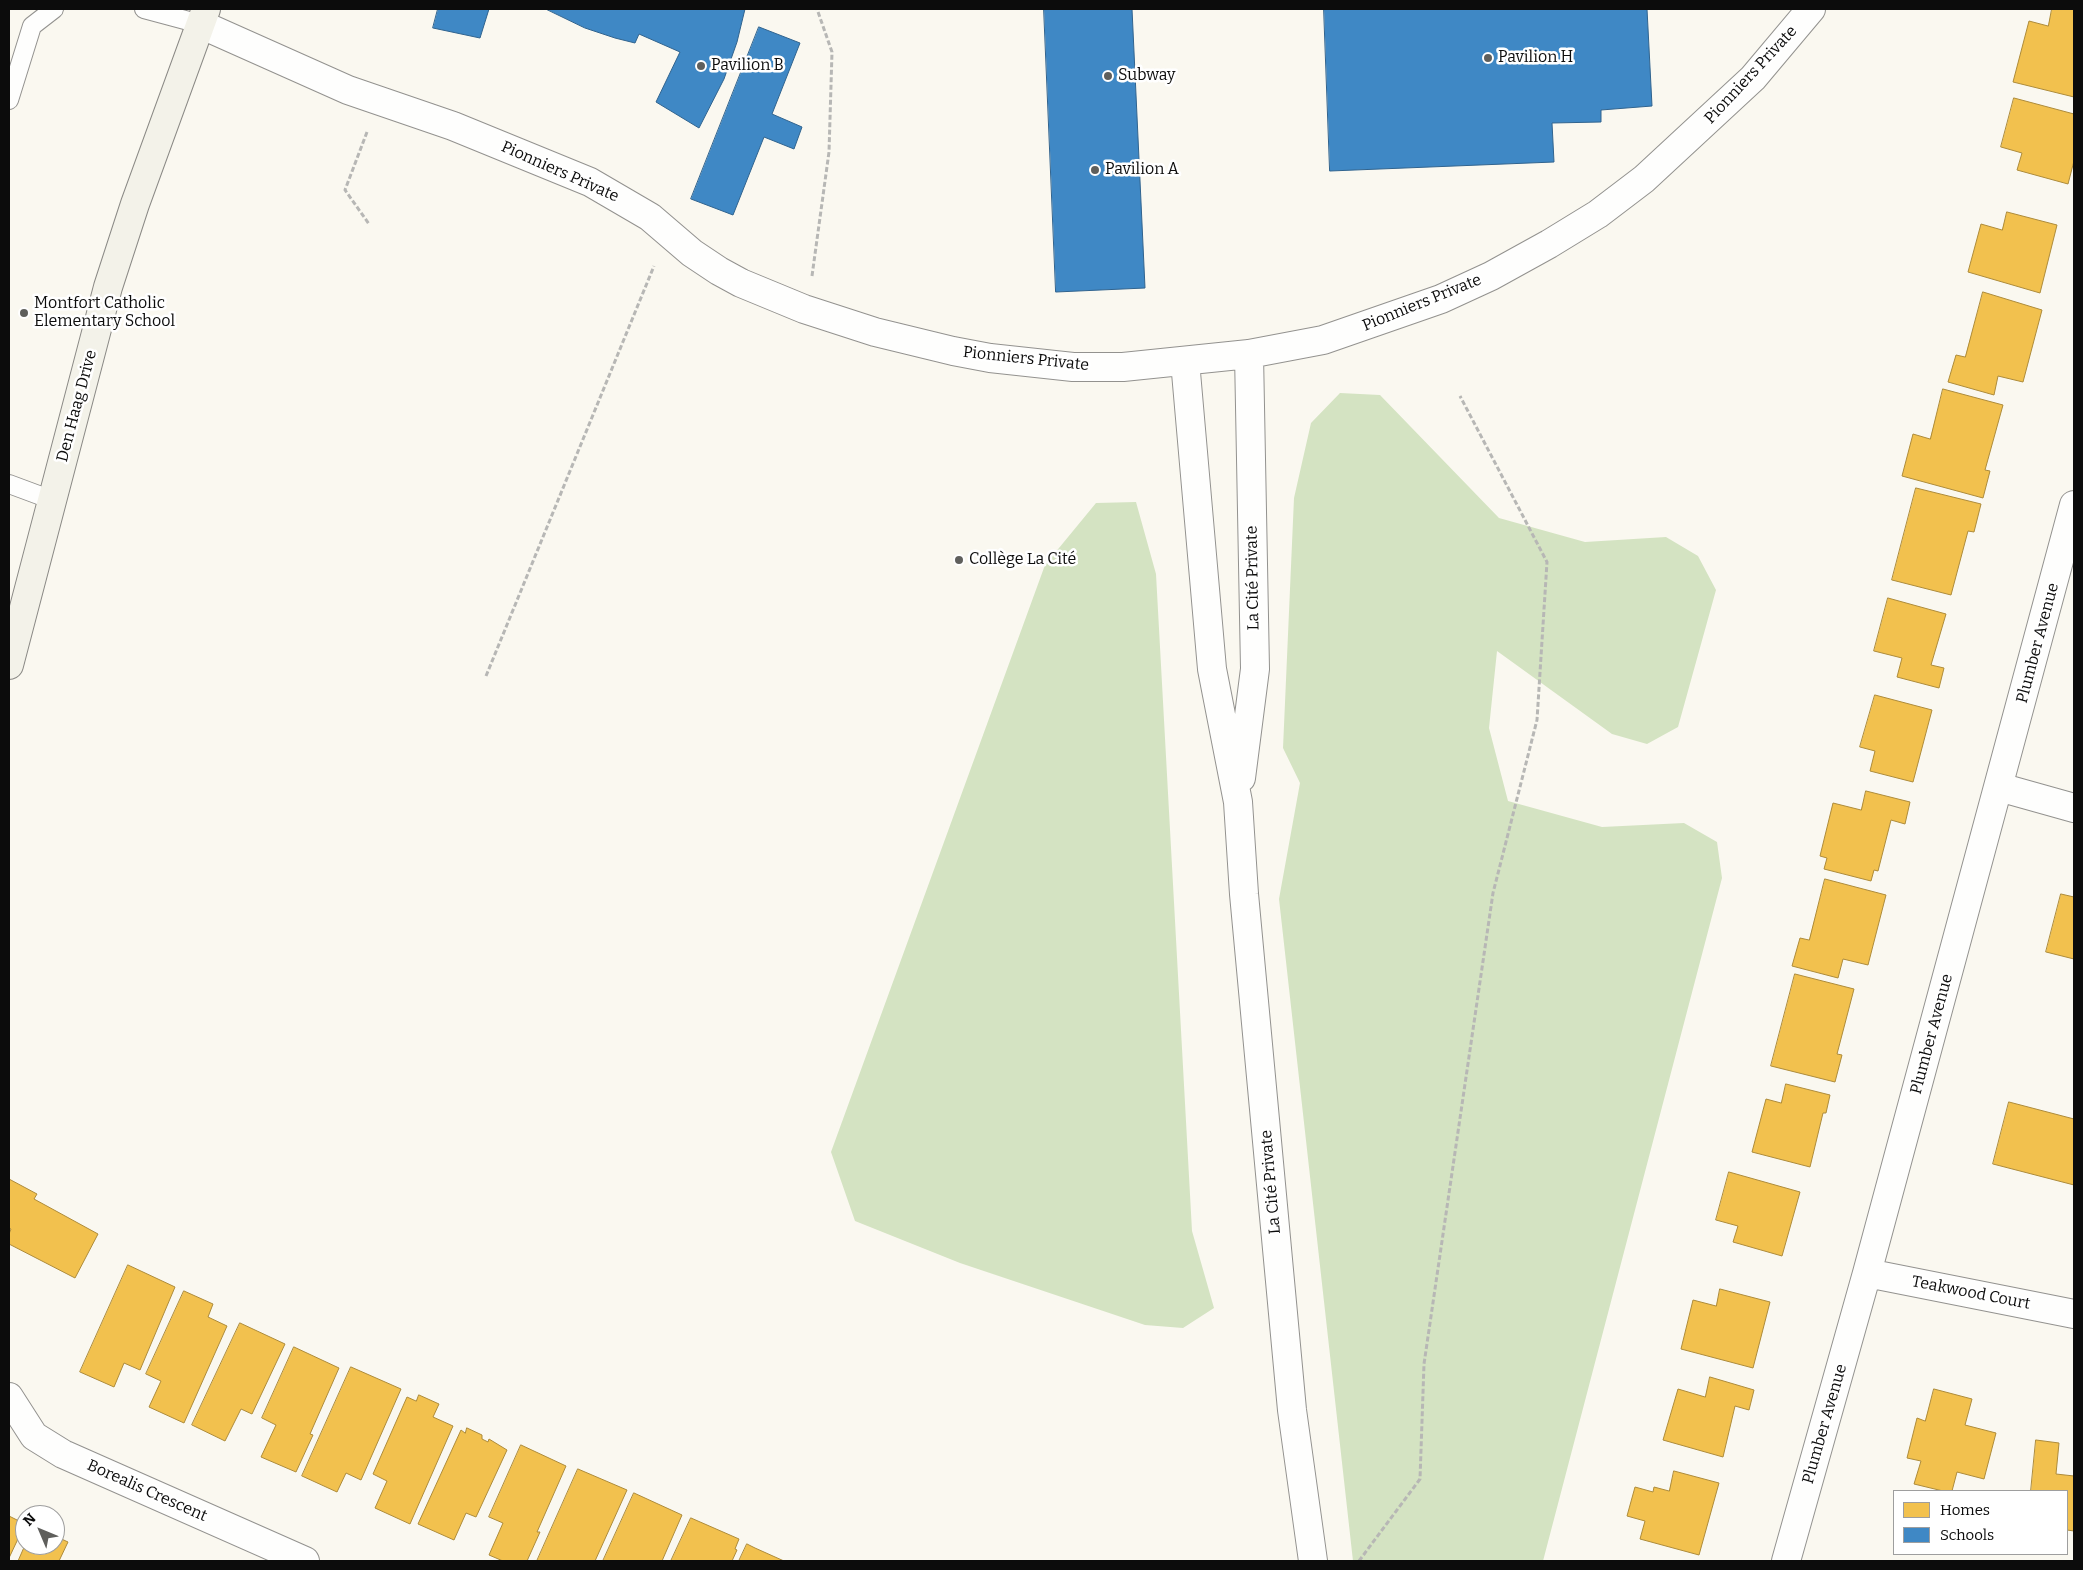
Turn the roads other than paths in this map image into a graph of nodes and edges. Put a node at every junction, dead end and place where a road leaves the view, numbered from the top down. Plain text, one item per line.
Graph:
1 (54, 9) edge
2 (144, 9) edge
3 (1811, 9) edge
4 (203, 17) edge
5 (9, 100) edge
6 (1249, 354) junction
7 (1186, 361) junction
8 (9, 484) edge
9 (52, 500) junction
10 (2074, 505) edge
11 (9, 665) edge
12 (1999, 787) junction
13 (1238, 802) junction
14 (2074, 808) edge
15 (1867, 1273) junction
16 (2074, 1314) edge
17 (9, 1397) edge
18 (305, 1561) edge
19 (1314, 1561) edge
20 (1786, 1561) edge

1 - 5 lane
2 - 4 lane
3 - 6 street, Pionniers Private
4 - 7 street, Pionniers Private
4 - 9 street, Den Haag Drive
6 - 7 street, Pionniers Private
6 - 13 street, La Cité Private
7 - 13 street, La Cité Private
8 - 9 lane
9 - 11 street, Den Haag Drive
10 - 12 street, Plumber Avenue
12 - 14 street
12 - 15 street, Plumber Avenue
13 - 19 street, La Cité Private
15 - 16 street, Teakwood Court
15 - 20 street, Plumber Avenue
17 - 18 street, Borealis Crescent

